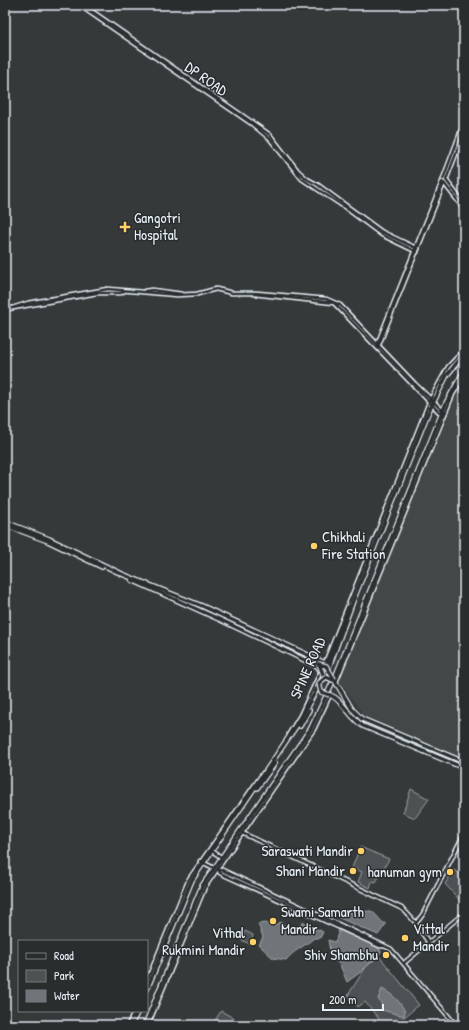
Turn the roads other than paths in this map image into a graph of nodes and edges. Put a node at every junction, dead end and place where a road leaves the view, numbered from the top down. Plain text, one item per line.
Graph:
1 (79, 5) edge
2 (83, 5) edge
3 (240, 114) junction
4 (464, 123) edge
5 (464, 133) edge
6 (445, 179) junction
7 (443, 183) junction
8 (464, 204) edge
9 (464, 209) edge
10 (416, 250) junction
11 (5, 310) edge
12 (377, 346) junction
13 (464, 350) edge
14 (464, 354) edge
15 (464, 371) edge
16 (462, 376) edge
17 (431, 403) junction
18 (443, 413) junction
19 (5, 524) edge
20 (175, 596) junction
21 (354, 601) junction
22 (318, 664) junction
23 (325, 664) junction
24 (322, 672) junction
25 (335, 681) junction
26 (320, 682) junction
27 (319, 688) junction
28 (330, 695) junction
29 (301, 717) junction
30 (464, 762) edge
31 (464, 768) edge
32 (253, 792) junction
33 (242, 833) junction
34 (464, 834) edge
35 (210, 850) junction
36 (221, 857) junction
37 (202, 861) junction
38 (216, 869) junction
39 (464, 914) edge
40 (416, 922) junction
41 (429, 943) junction
42 (404, 963) junction
43 (148, 979) edge
44 (148, 987) edge
45 (134, 1012) edge
46 (138, 1012) edge
47 (128, 1025) edge
48 (132, 1025) edge
49 (145, 1025) edge
50 (148, 1025) edge
51 (456, 1025) edge

1 - 3 street, DP ROAD
2 - 3 street, DP ROAD
3 - 10 street, DP ROAD
4 - 6 street
5 - 6 street
6 - 7 street
6 - 8 street
7 - 9 street
7 - 10 street
10 - 12 street
11 - 12 street
12 - 17 street
13 - 17 street, SPINE ROAD
14 - 17 main road
15 - 16 main road
16 - 18 main road
17 - 18 street
17 - 21 main road, SPINE ROAD
17 - 23 street, SPINE ROAD
18 - 25 street, SPINE ROAD
18 - 36 main road, SPINE ROAD
19 - 20 main road
20 - 22 main road
20 - 23 main road
20 - 24 main road
21 - 23 main road
21 - 29 main road, SPINE ROAD
22 - 23 main road, bridge
22 - 24 main road, bridge
23 - 24 main road, bridge
23 - 25 main road, bridge
24 - 26 main road, bridge
24 - 29 street, SPINE ROAD
25 - 26 main road, bridge
25 - 30 main road
26 - 27 main road, bridge
27 - 28 main road, bridge
27 - 32 main road
28 - 31 main road
28 - 33 street, SPINE ROAD
29 - 32 main road, SPINE ROAD
29 - 35 street, SPINE ROAD
32 - 35 main road, SPINE ROAD
33 - 38 street, SPINE ROAD
33 - 40 street
34 - 40 street
35 - 36 street
35 - 37 main road, SPINE ROAD
36 - 38 main road, SPINE ROAD
37 - 38 street
37 - 43 street, SPINE ROAD
37 - 44 main road, SPINE ROAD
38 - 42 street
38 - 49 main road, SPINE ROAD
38 - 50 street, SPINE ROAD
39 - 41 street
40 - 41 street
41 - 42 street
42 - 51 street
45 - 47 street
46 - 48 main road

